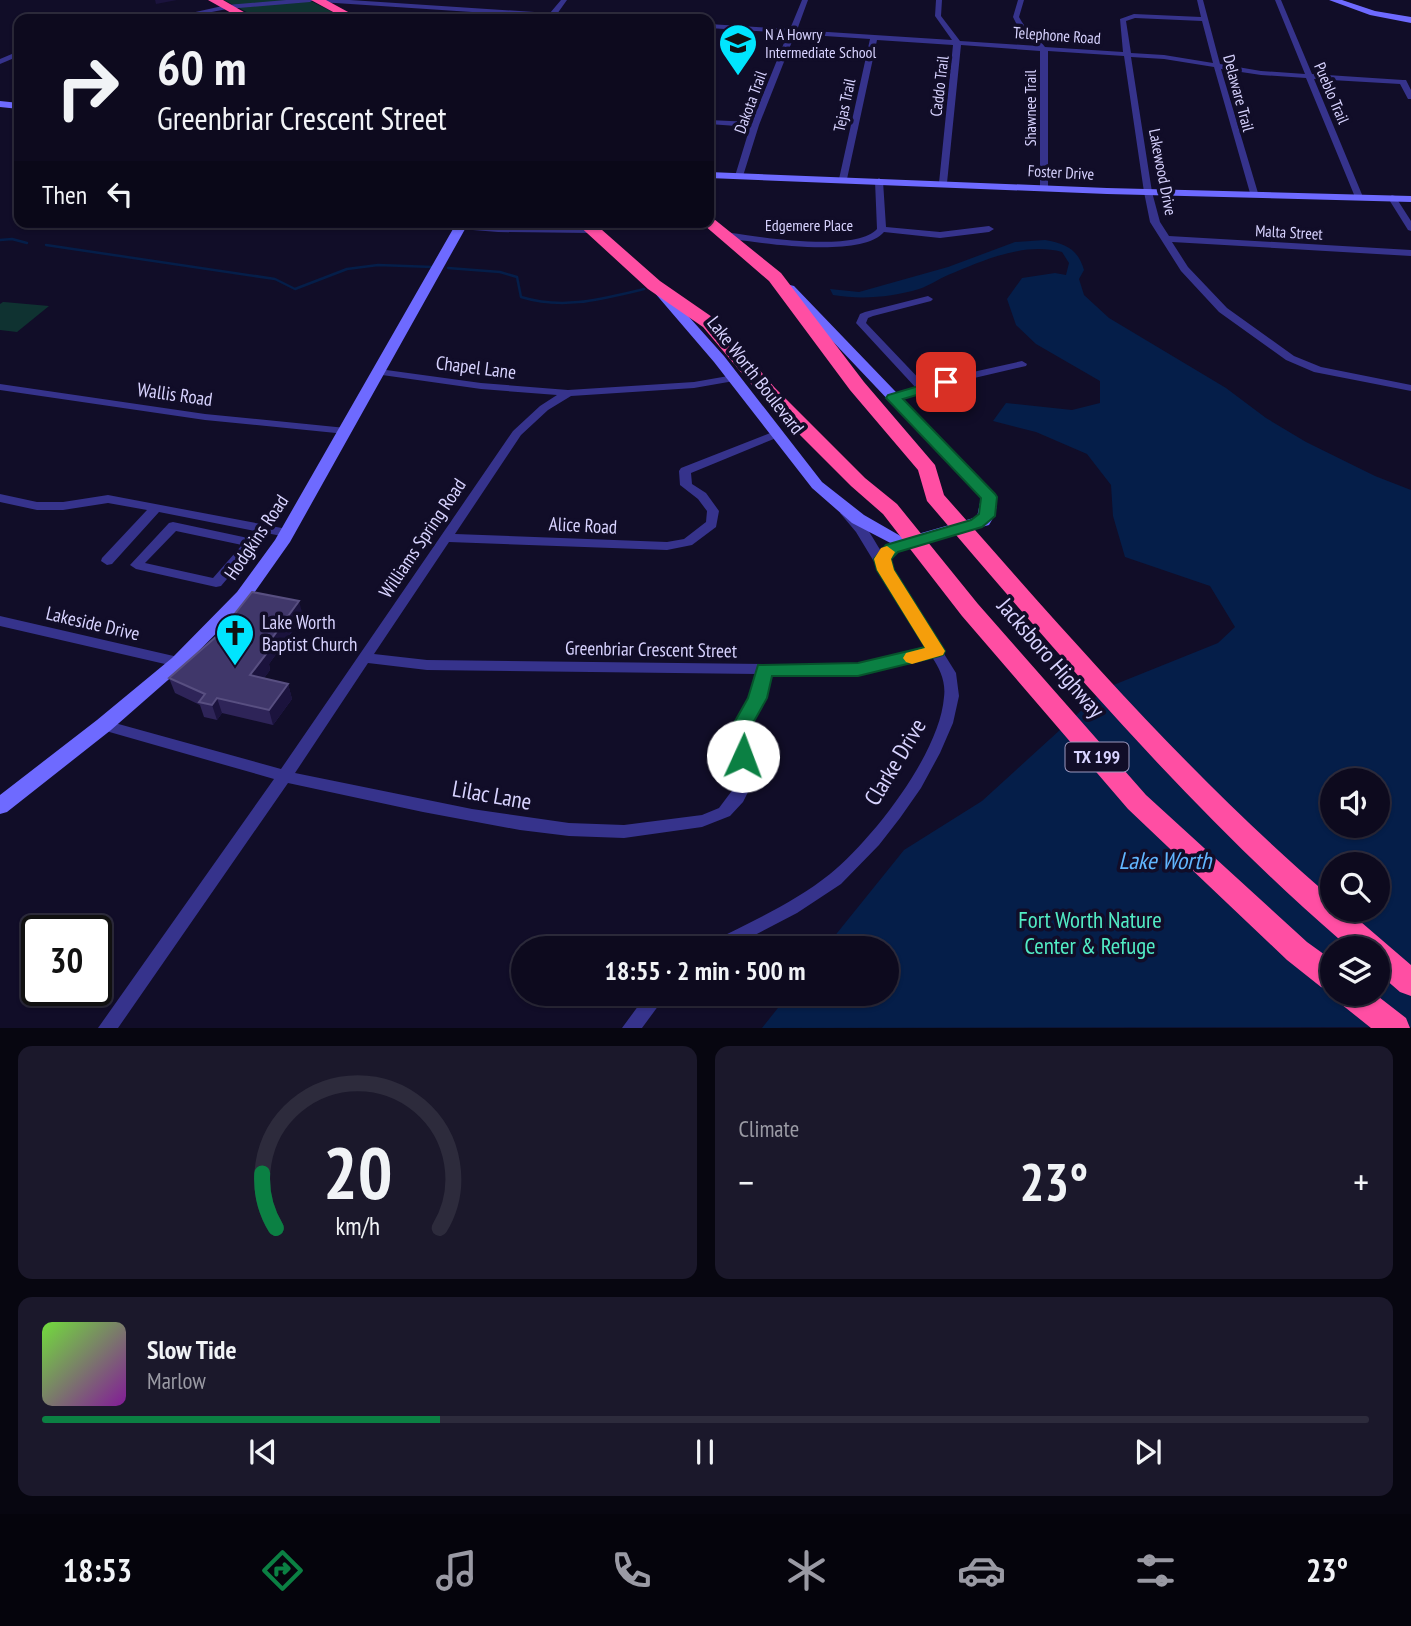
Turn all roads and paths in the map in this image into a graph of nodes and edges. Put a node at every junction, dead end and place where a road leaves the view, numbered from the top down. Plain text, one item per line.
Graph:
1 (214, 0) edge
2 (310, 0) edge
3 (319, 0) edge
4 (463, 0) edge
5 (564, 0) edge
6 (805, 0) edge
7 (939, 0) edge
8 (1021, 0) edge
9 (1200, 0) edge
10 (1278, 0) edge
11 (1333, 0) edge
12 (353, 2) junction
13 (227, 6) junction
14 (454, 9) junction
15 (342, 12) junction
16 (190, 14) edge
17 (241, 14) edge
18 (346, 14) edge
19 (507, 14) edge
20 (553, 14) edge
21 (1205, 19) junction
22 (1411, 20) edge
23 (714, 26) edge
24 (793, 31) junction
25 (874, 37) junction
26 (957, 42) junction
27 (1043, 48) junction
28 (1129, 55) junction
29 (1217, 65) junction
30 (1312, 77) junction
31 (1411, 97) edge
32 (714, 122) edge
33 (755, 125) junction
34 (714, 175) edge
35 (739, 176) junction
36 (843, 179) junction
37 (879, 181) junction
38 (943, 183) junction
39 (1044, 187) junction
40 (1148, 192) junction
41 (1254, 193) junction
42 (1359, 197) junction
43 (1392, 198) junction
44 (1411, 199) edge
45 (714, 226) edge
46 (459, 228) edge
47 (590, 228) edge
48 (1411, 228) edge
49 (882, 229) junction
50 (989, 229) dead end
51 (726, 235) junction
52 (1165, 239) junction
53 (761, 241) junction
54 (1411, 253) edge
55 (748, 254) junction
56 (775, 277) junction
57 (654, 285) junction
58 (928, 299) dead end
59 (1022, 364) dead end
60 (379, 372) junction
61 (734, 378) junction
62 (0, 387) edge
63 (922, 388) junction
64 (1411, 388) edge
65 (568, 393) junction
66 (893, 398) junction
67 (345, 431) junction
68 (777, 434) junction
69 (0, 498) edge
70 (839, 505) junction
71 (155, 509) junction
72 (263, 529) junction
73 (288, 533) junction
74 (445, 538) junction
75 (251, 543) junction
76 (902, 544) junction
77 (107, 561) dead end
78 (885, 570) junction
79 (0, 621) edge
80 (936, 651) junction
81 (364, 657) junction
82 (177, 662) junction
83 (765, 670) junction
84 (104, 725) junction
85 (282, 776) junction
86 (0, 806) edge
87 (739, 936) edge
88 (1356, 936) edge
89 (1390, 965) edge
90 (1320, 969) edge
91 (1411, 982) edge
92 (648, 1006) edge
93 (1368, 1006) edge
94 (107, 1027) edge
95 (631, 1027) edge
96 (1395, 1027) edge

1 - 13 highway
2 - 13 street
3 - 12 street
3 - 15 highway
4 - 14 street
5 - 20 street
6 - 24 street, Dakota Trail
7 - 26 street, Caddo Trail
8 - 27 street, Shawnee Trail
9 - 21 street, Delaware Trail
10 - 30 street, Pueblo Trail
11 - 22 street
12 - 14 street
12 - 15 highway
13 - 16 street
13 - 17 highway
14 - 19 street
15 - 18 highway
21 - 28 street, Lakewood Drive
21 - 29 street, Delaware Trail
23 - 24 street, Telephone Road
24 - 25 street, Telephone Road
24 - 33 street, Dakota Trail
25 - 26 street, Telephone Road
25 - 36 street, Tejas Trail
26 - 27 street, Telephone Road
26 - 38 street, Caddo Trail
27 - 28 street, Telephone Road
27 - 39 street, Shawnee Trail
28 - 29 street, Telephone Road
28 - 40 street, Lakewood Drive
29 - 30 street, Telephone Road
29 - 41 street, Delaware Trail
30 - 31 street, Telephone Road
30 - 42 street, Pueblo Trail
32 - 33 street
33 - 35 street, Dakota Trail
34 - 35 street, Foster Drive
35 - 36 street, Foster Drive
36 - 37 street, Foster Drive
37 - 38 street, Foster Drive
37 - 49 street, Edgemere Place
38 - 39 street, Foster Drive
39 - 40 street, Foster Drive
40 - 41 street, Foster Drive
40 - 52 street, Lakewood Drive
41 - 42 street, Foster Drive
42 - 43 street, Foster Drive
43 - 44 street, Foster Drive
43 - 48 street
45 - 51 highway, TX 199
46 - 60 street, Hodgkins Road
47 - 57 highway, Lake Worth Boulevard / TX 199
49 - 50 street
49 - 53 street, Edgemere Place
51 - 53 street, Edgemere Place
51 - 55 highway, TX 199
52 - 54 street, Malta Street
52 - 64 street, Lakewood Drive
53 - 55 highway
55 - 56 highway, TX 199
56 - 66 street, TX 199
56 - 88 highway, Jacksboro Highway / TX 199
57 - 61 street, Lake Worth Boulevard / TX 199
57 - 90 highway, Jacksboro Highway / TX 199
58 - 63 street
59 - 63 street
60 - 65 street, Chapel Lane
60 - 67 street, Hodgkins Road
61 - 65 street
61 - 68 street, Lake Worth Boulevard / TX 199
62 - 67 street, Wallis Road
63 - 66 street
65 - 74 street, Williams Spring Road
66 - 76 street, TX 199
67 - 73 street, Hodgkins Road
68 - 70 street, Lake Worth Boulevard / TX 199
68 - 74 street, Alice Road
69 - 71 street
70 - 76 street, Lake Worth Boulevard / TX 199
70 - 78 street, Clarke Drive
71 - 72 street
71 - 77 street
72 - 73 street
72 - 75 street
73 - 82 street, Hodgkins Road
74 - 81 street, Williams Spring Road
75 - 75 street
76 - 78 street
78 - 80 street, Clarke Drive
79 - 82 street, Lakeside Drive
80 - 83 street, Greenbriar Crescent Street
80 - 87 street, Clarke Drive
81 - 83 street, Greenbriar Crescent Street
81 - 85 street, Williams Spring Road
82 - 84 street, Hodgkins Road
83 - 85 street, Lilac Lane
84 - 85 street, Lilac Lane
84 - 86 street, Hodgkins Road
85 - 94 street, Williams Spring Road
89 - 91 highway
92 - 95 street
93 - 96 highway

